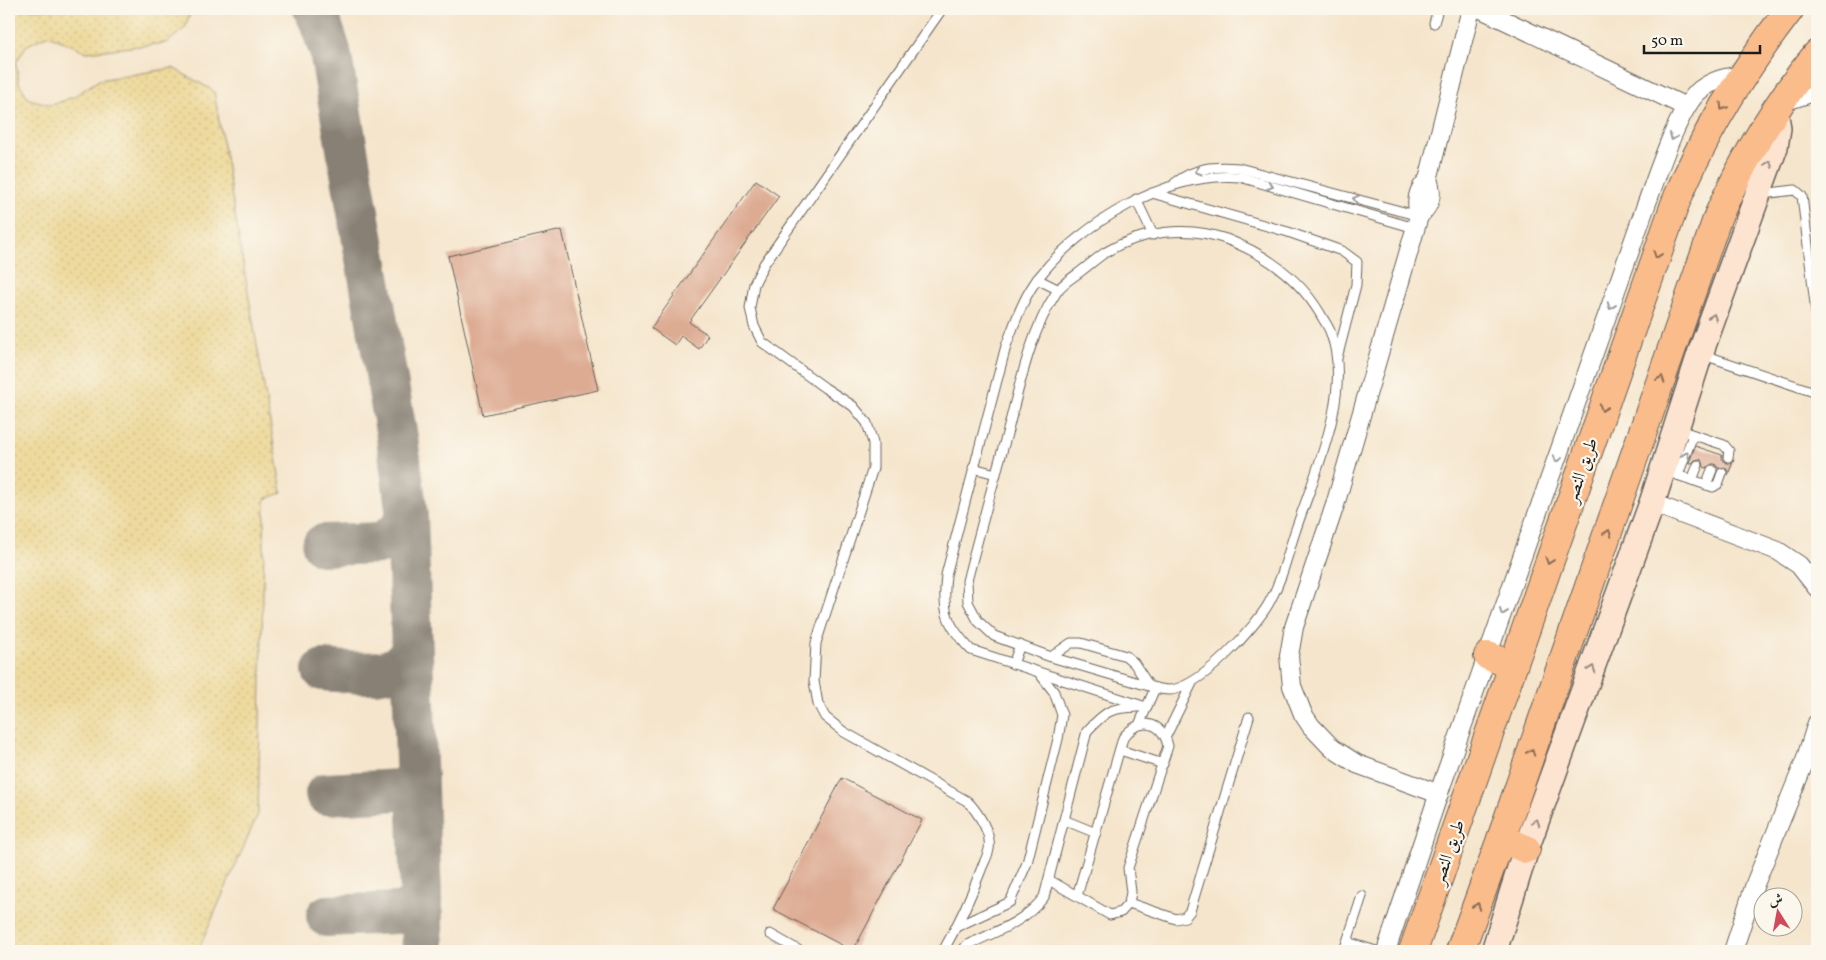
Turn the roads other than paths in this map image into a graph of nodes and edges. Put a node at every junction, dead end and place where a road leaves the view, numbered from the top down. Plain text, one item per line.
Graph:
1 (942, 9) edge
2 (1438, 9) edge
3 (1471, 9) edge
4 (1482, 9) edge
5 (1790, 9) edge
6 (1434, 23) dead end
7 (1817, 54) edge
8 (1743, 76) junction
9 (1817, 91) edge
10 (1686, 107) junction
11 (1778, 107) junction
12 (1152, 193) junction
13 (1757, 195) junction
14 (1136, 200) junction
15 (1417, 222) junction
16 (1153, 234) junction
17 (1037, 278) junction
18 (1057, 290) junction
19 (1817, 320) edge
20 (1700, 354) junction
21 (1337, 361) junction
22 (1817, 392) edge
23 (1684, 432) junction
24 (1728, 457) dead end
25 (1698, 465) dead end
26 (973, 468) junction
27 (1712, 470) dead end
28 (1670, 473) junction
29 (1722, 473) dead end
30 (996, 474) junction
31 (1692, 480) junction
32 (1706, 485) junction
33 (1652, 503) junction
34 (1817, 588) edge
35 (1020, 645) junction
36 (1488, 656) junction
37 (1051, 657) junction
38 (1013, 664) junction
39 (1513, 665) junction
40 (1040, 673) junction
41 (1192, 683) junction
42 (1152, 687) junction
43 (1146, 707) junction
44 (1249, 717) dead end
45 (1817, 723) edge
46 (1139, 725) junction
47 (1166, 736) junction
48 (1120, 750) junction
49 (1163, 764) junction
50 (1438, 794) junction
51 (1064, 820) junction
52 (1096, 832) junction
53 (1501, 839) junction
54 (1526, 849) junction
55 (1049, 880) junction
56 (1077, 896) junction
57 (1362, 896) dead end
58 (1129, 904) junction
59 (956, 927) junction
60 (770, 934) dead end
61 (1346, 947) edge
62 (800, 951) edge
63 (943, 951) edge
64 (962, 951) edge
65 (1376, 951) edge
66 (1386, 951) edge
67 (1413, 951) edge
68 (1460, 951) edge
69 (1494, 951) edge
70 (1734, 951) edge

1 - 59 lane
2 - 6 lane
3 - 15 street
4 - 10 street
5 - 8 highway, طريق النصر
7 - 11 highway
8 - 10 street
8 -> 39 highway, طريق النصر
9 - 11 street
10 -> 36 street
13 -> 11 street
53 -> 11 highway
12 - 14 lane
12 - 15 lane
12 - 21 lane
13 - 19 lane
20 -> 13 street
14 - 16 lane
14 - 17 lane
15 - 50 street
16 - 18 lane
16 - 21 lane
17 - 18 lane
17 - 26 lane
18 - 30 lane
20 - 22 lane
20 - 23 street
21 - 41 lane
23 - 24 lane
23 - 28 street
31 -> 25 lane
26 - 30 lane
26 - 38 lane
27 - 32 lane
28 - 31 lane
28 - 33 street
29 - 32 lane
30 - 35 lane
31 - 32 lane
33 - 34 street
54 -> 33 street
35 - 37 lane
35 - 38 lane
36 - 39 highway
36 - 50 street
37 - 42 lane
37 - 42 lane
38 - 40 lane
39 - 67 highway, طريق النصر
40 - 43 lane
40 - 59 lane
41 - 42 lane
41 - 47 lane
42 - 43 lane
43 - 46 lane
43 - 51 lane
44 - 58 lane
45 - 70 street
46 - 47 lane
46 - 48 lane
47 - 49 lane
48 - 49 lane
48 - 52 lane
49 - 58 lane
50 - 66 street
51 - 52 lane
51 - 55 lane
52 - 56 lane
53 - 54 highway
68 -> 53 highway
54 - 69 street
55 - 56 lane
55 - 64 lane
56 - 58 lane
57 - 61 lane
59 - 63 lane
60 - 62 lane
61 - 65 lane

